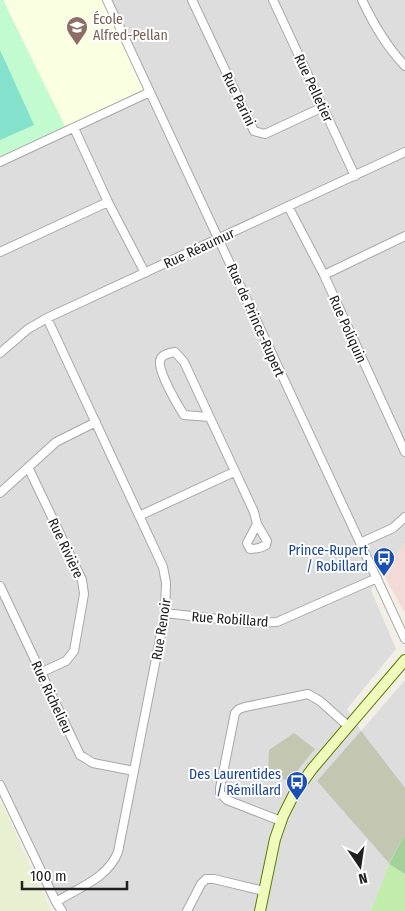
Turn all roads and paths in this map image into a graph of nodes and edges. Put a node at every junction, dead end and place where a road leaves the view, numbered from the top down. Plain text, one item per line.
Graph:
1 (107, 0) edge
2 (192, 0) edge
3 (273, 0) edge
4 (362, 0) edge
5 (405, 66) edge
6 (150, 92) junction
7 (323, 108) junction
8 (74, 128) junction
9 (405, 152) edge
10 (0, 162) edge
11 (355, 176) junction
12 (108, 202) junction
13 (288, 206) junction
14 (405, 236) edge
15 (219, 238) junction
16 (0, 252) edge
17 (145, 273) junction
18 (324, 275) junction
19 (47, 318) junction
20 (0, 353) edge
21 (210, 417) junction
22 (96, 422) junction
23 (405, 452) edge
24 (28, 467) junction
25 (234, 472) junction
26 (0, 493) edge
27 (140, 516) junction
28 (405, 518) edge
29 (257, 524) dead end
30 (360, 543) junction
31 (377, 578) junction
32 (0, 586) edge
33 (165, 613) junction
34 (405, 639) edge
35 (405, 660) edge
36 (40, 673) junction
37 (348, 726) junction
38 (134, 771) junction
39 (0, 785) edge
40 (281, 821) junction
41 (264, 891) junction
42 (56, 902) junction
43 (62, 911) edge
44 (187, 911) edge
45 (260, 911) edge

1 - 6 street, Rue de Prince-Rupert
2 - 7 street, Rue Parini
3 - 7 street, Rue Pelletier
4 - 5 street
6 - 8 street
6 - 15 street, Rue de Prince-Rupert
7 - 11 street, Rue Pelletier
8 - 10 street
8 - 12 street
9 - 11 street, Rue Réaumur
11 - 13 street, Rue Réaumur
12 - 16 street
12 - 17 street
13 - 15 street, Rue Réaumur
13 - 18 street, Rue Poliquin
14 - 18 street
15 - 17 street, Rue Réaumur
15 - 30 street, Rue de Prince-Rupert
17 - 19 street, Rue Réaumur
18 - 23 street, Rue Poliquin
19 - 20 street, Rue Réaumur
19 - 22 street, Rue Renoir
21 - 21 street
21 - 25 street
22 - 24 street
22 - 27 street, Rue Renoir
24 - 26 street
24 - 36 street, Rue Rivière
25 - 27 street
25 - 29 street
27 - 33 street, Rue Renoir
28 - 30 street
30 - 31 street, Rue de Prince-Rupert
31 - 33 street, Rue Robillard
31 - 34 street, Rue de Prince-Rupert
32 - 36 street, Rue Richelieu
33 - 38 street, Rue Renoir
35 - 37 street
36 - 38 street, Rue Richelieu
37 - 40 street
37 - 40 street
38 - 42 street, Rue Renoir
39 - 42 street
40 - 41 street
41 - 44 street
41 - 45 street
42 - 43 street

